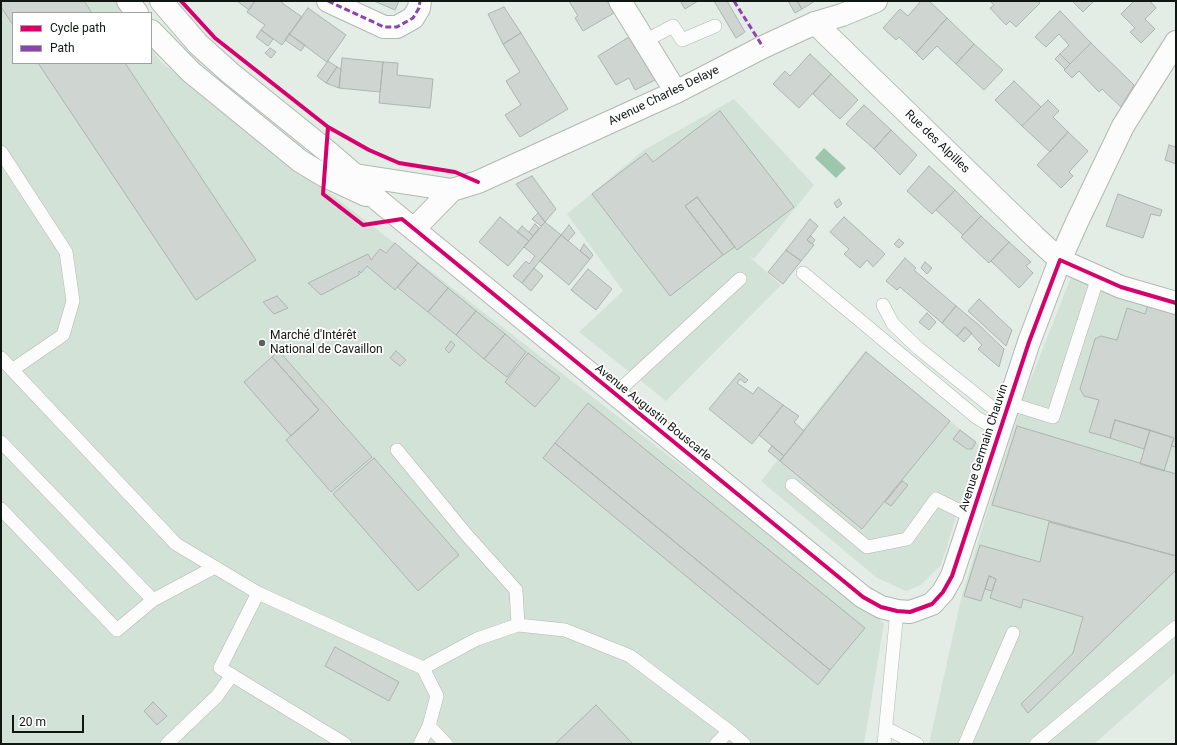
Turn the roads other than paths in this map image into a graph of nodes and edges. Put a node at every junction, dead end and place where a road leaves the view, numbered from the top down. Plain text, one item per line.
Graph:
1 (128, 1) edge
2 (161, 1) edge
3 (328, 1) edge
4 (420, 1) edge
5 (620, 1) edge
6 (876, 1) edge
7 (844, 8) edge
8 (136, 12) edge
9 (815, 23) junction
10 (715, 26) dead end
11 (152, 32) edge
12 (645, 41) junction
13 (1176, 42) edge
14 (676, 92) junction
15 (1, 152) edge
16 (355, 175) junction
17 (452, 190) junction
18 (378, 200) junction
19 (414, 229) junction
20 (1060, 260) junction
21 (803, 273) dead end
22 (1098, 277) junction
23 (740, 279) dead end
24 (1176, 304) edge
25 (883, 305) dead end
26 (1, 358) edge
27 (12, 370) junction
28 (615, 394) junction
29 (1004, 417) junction
30 (1, 442) edge
31 (397, 450) dead end
32 (792, 485) dead end
33 (1, 509) edge
34 (972, 517) junction
35 (215, 567) junction
36 (258, 593) junction
37 (153, 600) junction
38 (897, 611) junction
39 (518, 625) junction
40 (1176, 627) edge
41 (1013, 633) dead end
42 (423, 668) junction
43 (232, 675) junction
44 (429, 726) junction
45 (886, 728) junction
46 (729, 731) junction
47 (167, 744) edge
48 (345, 744) edge
49 (420, 744) edge
50 (446, 744) edge
51 (716, 744) edge
52 (744, 744) edge
53 (884, 744) edge
54 (917, 744) edge
55 (965, 744) edge
56 (1036, 744) edge

1 - 8 street
2 - 16 street
3 - 4 street
5 - 12 street
6 - 7 street, Avenue Charles Delaye
7 - 9 street, Avenue Charles Delaye
9 - 14 street, Avenue Charles Delaye
9 - 20 street, Rue des Alpilles
10 - 12 lane
11 - 18 street
12 - 14 street
13 - 20 street, Avenue Germain Chauvin
14 - 17 street, Avenue Charles Delaye
15 - 27 lane
16 - 17 street, Avenue Charles Delaye
16 - 18 street
17 - 19 street, Avenue Charles Delaye
18 - 19 street, Avenue Augustin Bouscarle
19 - 28 street, Avenue Augustin Bouscarle
20 - 22 street, Rue des Alpilles
20 - 29 street, Avenue Germain Chauvin
21 - 29 lane
22 - 24 street, Rue des Alpilles
22 - 29 lane
23 - 28 lane
25 - 29 lane
26 - 27 lane
27 - 35 lane
28 - 38 street, Avenue Augustin Bouscarle
29 - 34 street, Avenue Germain Chauvin
30 - 37 lane
31 - 39 lane
32 - 34 lane
33 - 37 lane
34 - 38 street, Avenue Germain Chauvin
35 - 36 lane
35 - 37 lane
36 - 42 lane
36 - 43 lane
38 - 45 lane
39 - 42 lane
39 - 46 lane
40 - 56 lane
41 - 55 lane
42 - 44 lane
43 - 47 lane
43 - 48 lane
44 - 49 lane
44 - 50 lane
45 - 53 lane
45 - 54 lane
46 - 51 lane
46 - 52 lane

